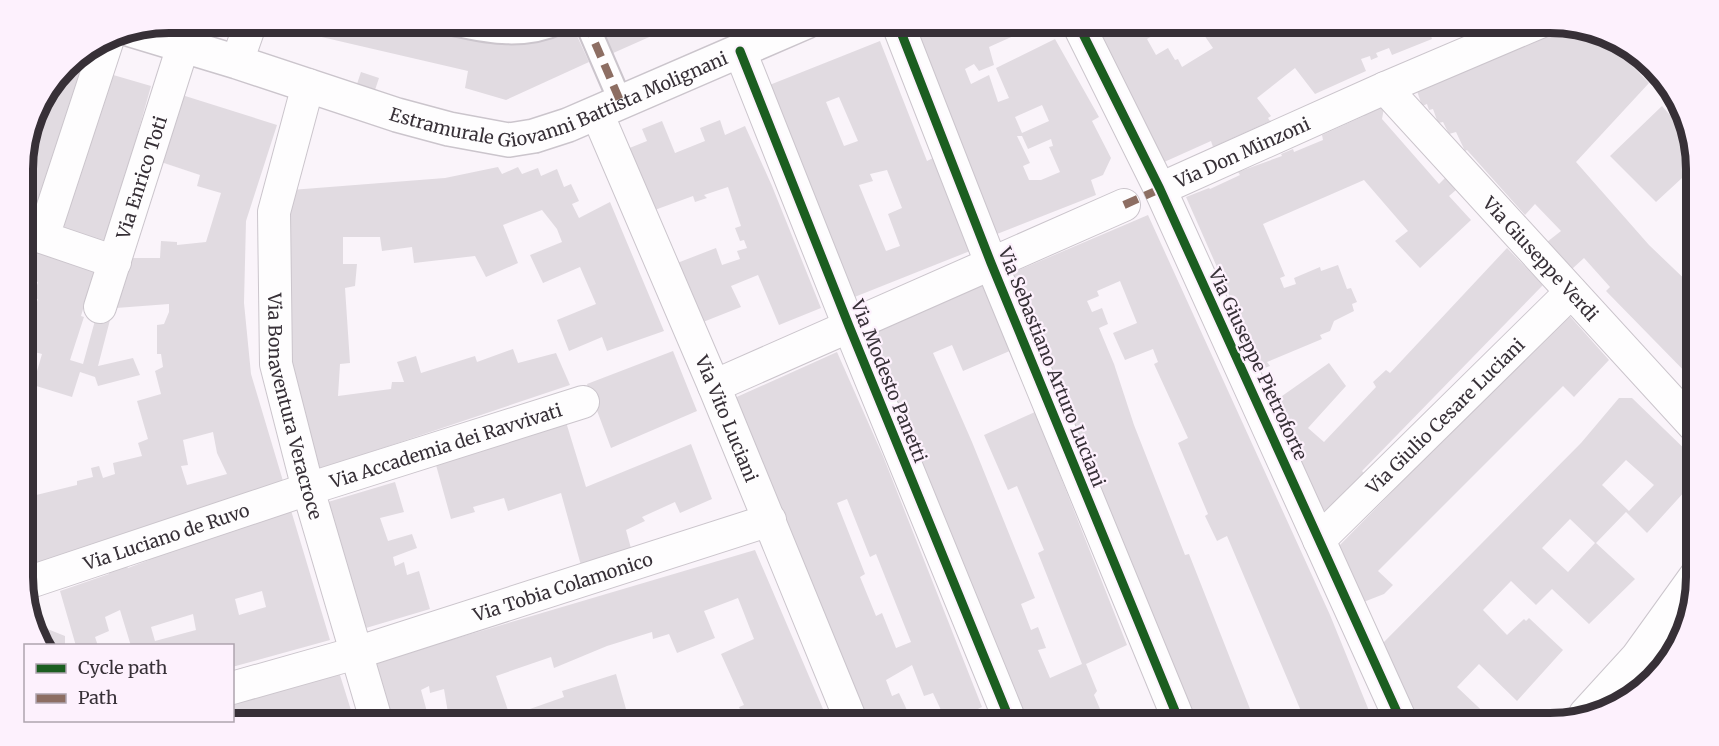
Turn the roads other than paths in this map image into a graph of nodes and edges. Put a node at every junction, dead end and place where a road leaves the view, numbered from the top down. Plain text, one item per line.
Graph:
1 (247, 33) edge
2 (589, 33) edge
3 (781, 33) edge
4 (901, 33) edge
5 (1082, 33) edge
6 (1514, 33) edge
7 (148, 35) edge
8 (183, 46) junction
9 (104, 50) edge
10 (740, 51) junction
11 (237, 62) junction
12 (308, 86) junction
13 (1385, 88) junction
14 (609, 108) junction
15 (1160, 189) junction
16 (1124, 205) joint
17 (33, 234) edge
18 (115, 262) junction
19 (992, 263) junction
20 (1571, 292) junction
21 (100, 308) dead end
22 (849, 326) junction
23 (714, 386) junction
24 (582, 402) dead end
25 (1686, 418) edge
26 (308, 489) junction
27 (770, 520) junction
28 (1319, 540) junction
29 (33, 581) edge
30 (1685, 589) edge
31 (356, 653) junction
32 (234, 687) edge
33 (1592, 707) edge
34 (374, 713) edge
35 (848, 713) edge
36 (1007, 713) edge
37 (1176, 713) edge
38 (1397, 713) edge

1 - 11 street
2 - 14 street
3 - 10 street, Estramurale Giovanni Battista Molignani
4 - 19 street, Via Sebastiano Arturo Luciani
5 - 15 street, Via Giuseppe Pietroforte
6 - 13 street, Via Don Minzoni
7 - 8 street, Estramurale Giovanni Battista Molignani
8 - 11 street, Estramurale Giovanni Battista Molignani
8 - 18 street, Via Enrico Toti
9 - 17 street
10 - 14 street, Estramurale Giovanni Battista Molignani
10 - 22 street, Via Modesto Panetti
11 - 12 street, Estramurale Giovanni Battista Molignani
12 - 14 street, Estramurale Giovanni Battista Molignani
12 - 26 street, Via Bonaventura Veracroce
13 - 15 street, Via Don Minzoni
13 - 20 street, Via Giuseppe Verdi
14 - 23 street, Via Vito Luciani
15 - 16 street, Via Don Minzoni
15 - 28 street, Via Giuseppe Pietroforte
16 - 19 street, Via Don Minzoni
17 - 18 street
18 - 21 street, Via Enrico Toti
19 - 22 street, Via Don Minzoni
19 - 37 street, Via Sebastiano Arturo Luciani
20 - 25 street, Via Giuseppe Verdi
20 - 28 street, Via Giulio Cesare Luciani
22 - 23 street, Via Don Minzoni
22 - 36 street, Via Modesto Panetti
23 - 27 street, Via Vito Luciani
24 - 26 street, Via Accademia dei Ravvivati
26 - 29 street, Via Luciano de Ruvo
26 - 31 street, Via Bonaventura Veracroce
27 - 31 street, Via Tobia Colamonico
27 - 35 street, Via Vito Luciani
28 - 38 street, Via Giuseppe Pietroforte
30 - 33 street
31 - 32 street, Via Tobia Colamonico
31 - 34 street, Via Bonaventura Veracroce

